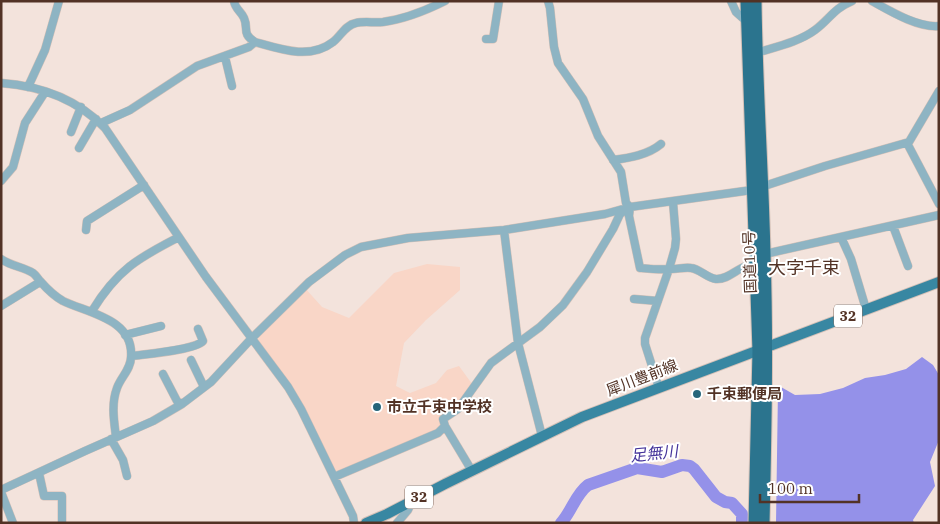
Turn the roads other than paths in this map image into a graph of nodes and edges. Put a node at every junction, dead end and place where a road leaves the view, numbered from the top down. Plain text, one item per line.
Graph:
1 (59, 1) edge
2 (234, 1) edge
3 (445, 1) edge
4 (499, 1) edge
5 (548, 1) edge
6 (731, 1) edge
7 (746, 1) edge
8 (756, 1) edge
9 (852, 1) edge
10 (872, 1) edge
11 (746, 20) junction
12 (939, 26) edge
13 (486, 40) dead end
14 (255, 42) junction
15 (756, 54) junction
16 (225, 56) junction
17 (1, 83) edge
18 (232, 86) dead end
19 (28, 87) junction
20 (939, 91) edge
21 (45, 92) junction
22 (81, 107) junction
23 (98, 121) junction
24 (71, 132) dead end
25 (907, 143) junction
26 (661, 144) dead end
27 (79, 148) dead end
28 (613, 160) junction
29 (1, 181) edge
30 (144, 185) junction
31 (757, 188) junction
32 (673, 202) junction
33 (939, 204) edge
34 (630, 207) junction
35 (939, 215) edge
36 (893, 226) junction
37 (86, 230) dead end
38 (504, 230) junction
39 (179, 237) junction
40 (841, 237) junction
41 (766, 254) junction
42 (1, 259) edge
43 (755, 265) junction
44 (908, 266) dead end
45 (669, 269) junction
46 (40, 282) junction
47 (939, 282) edge
48 (634, 299) dead end
49 (658, 301) junction
50 (1, 306) edge
51 (866, 309) junction
52 (92, 311) junction
53 (161, 326) dead end
54 (198, 329) dead end
55 (125, 335) junction
56 (251, 339) junction
57 (518, 343) junction
58 (763, 349) junction
59 (132, 356) junction
60 (191, 360) dead end
61 (163, 374) dead end
62 (204, 387) junction
63 (659, 388) junction
64 (182, 404) junction
65 (445, 426) junction
66 (542, 436) junction
67 (113, 438) junction
68 (472, 470) junction
69 (39, 473) junction
70 (127, 476) dead end
71 (334, 477) junction
72 (1, 491) edge
73 (412, 501) junction
74 (13, 523) edge
75 (62, 523) edge
76 (354, 523) edge
77 (366, 523) edge
78 (397, 523) edge
79 (754, 523) edge
80 (764, 523) edge

1 - 19 street
2 - 14 street
3 - 14 street
4 - 13 street
5 - 28 street
6 - 11 street
7 - 11 highway, 国道10号
8 - 15 highway, 国道10号
9 - 15 street
10 - 12 street
11 - 31 highway, 国道10号
14 - 16 street
15 - 31 highway, 国道10号
16 - 18 street
16 - 23 street
17 - 19 street
19 - 21 street
20 - 25 street
21 - 22 street
21 - 29 street
22 - 23 street
22 - 24 street
23 - 27 street
23 - 30 street
25 - 31 street
25 - 33 street
26 - 28 street
28 - 34 street
30 - 37 street
30 - 39 street
31 - 32 street
31 - 41 highway, 国道10号
31 - 43 highway, 国道10号
32 - 34 street
32 - 45 street
34 - 38 street
34 - 45 street
34 - 57 street
35 - 36 street
36 - 40 street
36 - 44 street
38 - 56 street
38 - 57 street
39 - 52 street
39 - 56 street
40 - 41 street
40 - 51 street
41 - 43 street
41 - 58 highway, 国道10号
42 - 46 street
43 - 45 street
43 - 58 highway, 国道10号
45 - 49 street
46 - 50 street
46 - 52 street
47 - 51 main road, 犀川豊前線 / 32
48 - 49 street
49 - 63 street
51 - 58 main road, 犀川豊前線 / 32
52 - 55 street
53 - 55 street
54 - 59 street
55 - 59 street
56 - 62 street
56 - 71 street
57 - 65 street
57 - 66 street
58 - 63 main road, 犀川豊前線 / 32
58 - 79 highway, 国道10号
58 - 80 highway, 国道10号
59 - 67 street
60 - 62 street
61 - 64 street
62 - 64 street
63 - 66 main road, 犀川豊前線 / 32
64 - 67 street
65 - 68 street
65 - 71 street
66 - 68 main road, 犀川豊前線 / 32
67 - 69 street
67 - 70 street
68 - 73 main road, 犀川豊前線 / 32
69 - 72 street
69 - 75 street
71 - 76 street
72 - 74 street
73 - 77 main road, 犀川豊前線 / 32
73 - 78 street

